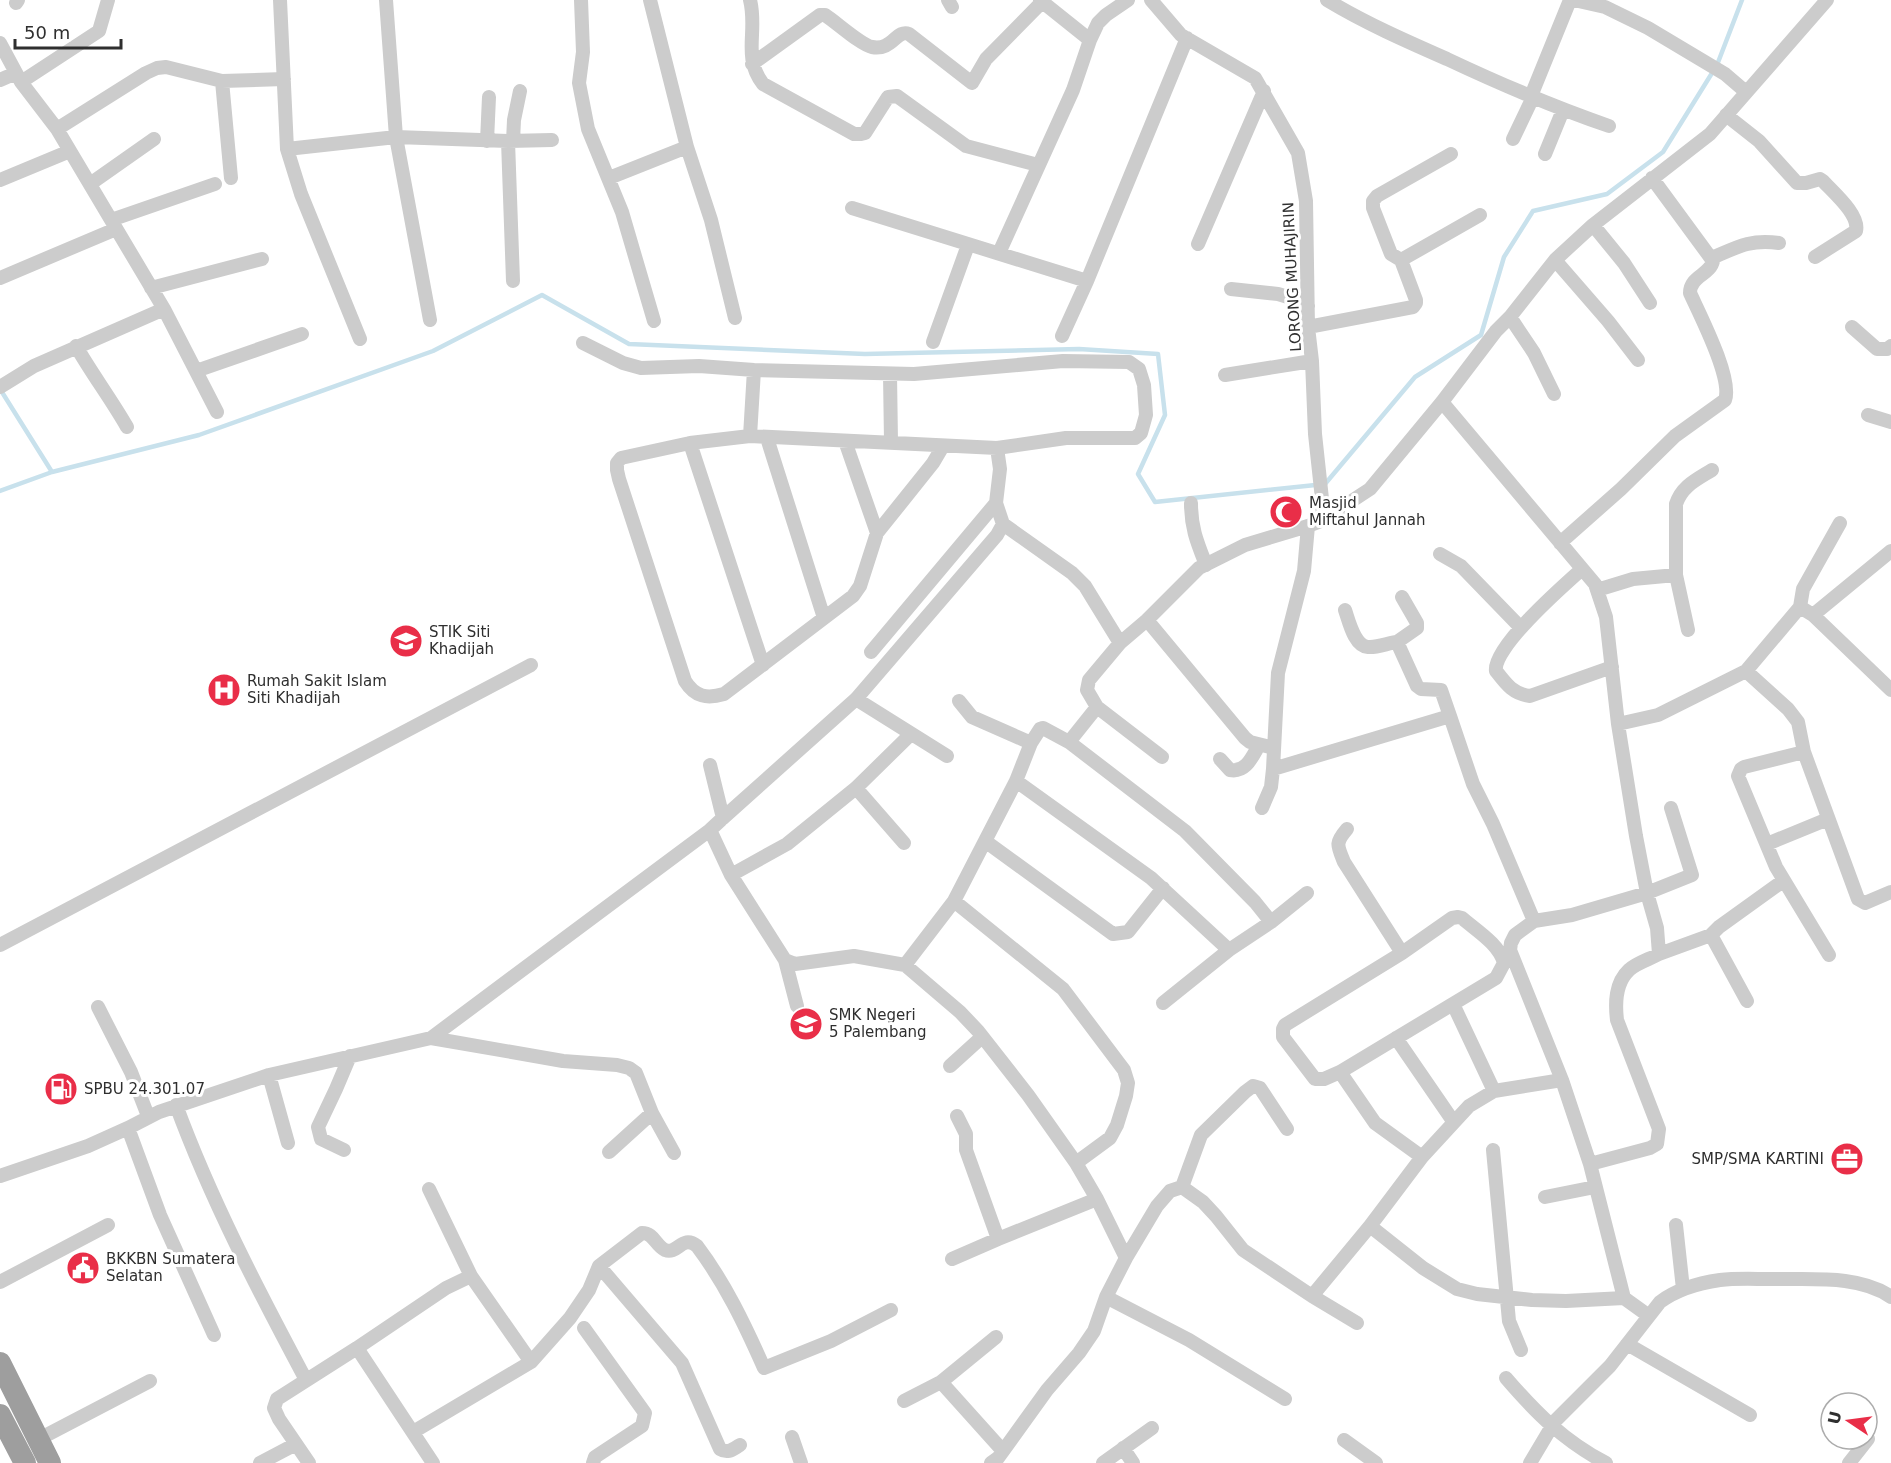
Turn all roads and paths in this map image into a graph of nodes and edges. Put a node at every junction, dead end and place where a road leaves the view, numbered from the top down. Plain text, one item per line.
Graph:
1 (108, 0) edge
2 (280, 0) edge
3 (386, 0) edge
4 (581, 0) edge
5 (650, 0) edge
6 (750, 0) edge
7 (1128, 0) edge
8 (1151, 0) edge
9 (1327, 0) edge
10 (1570, 0) edge
11 (1574, 0) edge
12 (1827, 0) edge
13 (1041, 1) edge
14 (1187, 38) junction
15 (1090, 40) junction
16 (0, 43) edge
17 (752, 64) junction
18 (18, 78) junction
19 (284, 79) junction
20 (0, 80) edge
21 (222, 81) junction
22 (520, 91) dead end
23 (1264, 91) junction
24 (1746, 92) junction
25 (489, 97) dead end
26 (1532, 97) junction
27 (1563, 110) junction
28 (1726, 115) junction
29 (1609, 126) dead end
30 (57, 129) junction
31 (396, 137) junction
32 (154, 138) dead end
33 (1513, 139) dead end
34 (552, 140) dead end
35 (487, 141) junction
36 (511, 141) junction
37 (687, 147) junction
38 (287, 149) junction
39 (70, 150) junction
40 (1451, 154) dead end
41 (1545, 154) dead end
42 (1038, 165) junction
43 (231, 178) dead end
44 (609, 178) junction
45 (1652, 178) junction
46 (0, 180) edge
47 (90, 184) junction
48 (215, 184) dead end
49 (852, 208) dead end
50 (1480, 215) dead end
51 (114, 224) junction
52 (1593, 225) junction
53 (1779, 243) dead end
54 (1198, 244) dead end
55 (968, 245) junction
56 (999, 253) junction
57 (1815, 257) dead end
58 (1712, 258) junction
59 (262, 259) dead end
60 (1401, 260) junction
61 (1555, 260) junction
62 (0, 278) edge
63 (513, 281) dead end
64 (1087, 281) junction
65 (151, 288) junction
66 (1231, 289) dead end
67 (1650, 303) dead end
68 (1308, 306) junction
69 (164, 309) junction
70 (1510, 317) junction
71 (735, 318) dead end
72 (430, 320) dead end
73 (654, 321) dead end
74 (1308, 327) junction
75 (1852, 327) dead end
76 (302, 334) dead end
77 (1062, 336) dead end
78 (360, 339) dead end
79 (933, 342) dead end
80 (583, 343) dead end
81 (76, 346) junction
82 (1891, 346) edge
83 (1638, 360) dead end
84 (1312, 361) junction
85 (754, 370) junction
86 (196, 371) junction
87 (890, 374) junction
88 (1225, 375) dead end
89 (0, 387) edge
90 (1554, 394) dead end
91 (1442, 402) junction
92 (217, 412) dead end
93 (1868, 415) dead end
94 (1891, 422) edge
95 (127, 427) dead end
96 (750, 436) junction
97 (767, 438) junction
98 (845, 441) junction
99 (891, 442) junction
100 (690, 443) junction
101 (944, 446) junction
102 (997, 448) junction
103 (1712, 470) dead end
104 (996, 503) junction
105 (1191, 503) dead end
106 (1323, 520) junction
107 (1840, 523) dead end
108 (1003, 524) junction
109 (1308, 526) junction
110 (877, 533) junction
111 (1560, 543) junction
112 (1891, 551) edge
113 (1440, 554) dead end
114 (1206, 565) junction
115 (1582, 569) junction
116 (1676, 575) junction
117 (1597, 590) junction
118 (1402, 597) dead end
119 (1800, 607) junction
120 (909, 608) junction
121 (1345, 610) dead end
122 (1813, 615) junction
123 (824, 618) junction
124 (1147, 620) junction
125 (922, 621) junction
126 (1521, 628) junction
127 (1688, 630) dead end
128 (1397, 642) junction
129 (1120, 643) junction
130 (871, 652) dead end
131 (531, 665) dead end
132 (764, 665) junction
133 (1612, 667) junction
134 (1746, 671) junction
135 (1891, 690) edge
136 (856, 699) junction
137 (959, 701) dead end
138 (1097, 707) junction
139 (1450, 716) junction
140 (1618, 724) junction
141 (911, 734) junction
142 (1069, 742) junction
143 (1031, 743) junction
144 (1258, 745) junction
145 (1274, 748) junction
146 (1804, 752) junction
147 (947, 756) dead end
148 (1162, 757) dead end
149 (1220, 759) dead end
150 (710, 765) dead end
151 (1273, 770) junction
152 (1016, 781) junction
153 (856, 788) junction
154 (1262, 808) dead end
155 (1671, 808) dead end
156 (723, 818) junction
157 (1828, 819) junction
158 (1347, 829) dead end
159 (710, 830) junction
160 (985, 841) junction
161 (904, 843) dead end
162 (1767, 844) junction
163 (731, 875) junction
164 (1783, 881) junction
165 (1163, 888) junction
166 (1891, 892) edge
167 (1307, 893) dead end
168 (1647, 893) junction
169 (954, 901) junction
170 (1534, 921) junction
171 (1271, 922) junction
172 (1710, 935) junction
173 (0, 945) edge
174 (1229, 950) junction
175 (1402, 953) junction
176 (1659, 954) junction
177 (1829, 955) dead end
178 (785, 960) junction
179 (905, 965) junction
180 (1747, 1001) dead end
181 (1163, 1004) dead end
182 (1453, 1004) junction
183 (797, 1006) dead end
184 (98, 1007) dead end
185 (982, 1037) junction
186 (431, 1038) junction
187 (1396, 1038) junction
188 (350, 1056) junction
189 (950, 1066) dead end
190 (1340, 1072) junction
191 (269, 1075) junction
192 (1562, 1080) junction
193 (1494, 1091) junction
194 (176, 1105) junction
195 (652, 1113) junction
196 (148, 1116) junction
197 (957, 1116) dead end
198 (1453, 1121) junction
199 (128, 1128) junction
200 (1287, 1129) dead end
201 (288, 1143) dead end
202 (344, 1150) dead end
203 (1493, 1150) dead end
204 (609, 1152) dead end
205 (674, 1153) dead end
206 (1422, 1157) junction
207 (1076, 1163) junction
208 (1590, 1164) junction
209 (0, 1176) edge
210 (1182, 1186) junction
211 (1595, 1187) junction
212 (429, 1189) dead end
213 (1545, 1197) dead end
214 (1097, 1199) junction
215 (1676, 1225) dead end
216 (108, 1226) dead end
217 (1370, 1226) junction
218 (998, 1239) junction
219 (1126, 1257) junction
220 (952, 1259) dead end
221 (599, 1266) junction
222 (471, 1276) junction
223 (0, 1282) edge
224 (1683, 1289) junction
225 (1312, 1296) junction
226 (1106, 1297) junction
227 (1507, 1297) junction
228 (1891, 1297) edge
229 (1624, 1298) junction
230 (891, 1310) dead end
231 (1649, 1316) junction
232 (1358, 1323) dead end
233 (584, 1328) dead end
234 (214, 1335) dead end
235 (996, 1337) dead end
236 (1627, 1344) junction
237 (357, 1348) junction
238 (1521, 1350) dead end
239 (531, 1362) junction
240 (0, 1363) edge
241 (1506, 1378) dead end
242 (306, 1380) junction
243 (150, 1381) dead end
244 (941, 1382) junction
245 (1285, 1400) dead end
246 (904, 1401) dead end
247 (1750, 1415) dead end
248 (0, 1416) edge
249 (1551, 1427) junction
250 (1152, 1428) dead end
251 (413, 1432) junction
252 (6, 1435) edge
253 (792, 1437) dead end
254 (39, 1439) junction
255 (1344, 1440) dead end
256 (296, 1444) junction
257 (740, 1444) dead end
258 (1124, 1448) junction
259 (1858, 1451) edge
260 (998, 1459) edge
261 (25, 1463) edge
262 (50, 1463) edge
263 (260, 1463) edge
264 (309, 1463) edge
265 (433, 1463) edge
266 (592, 1463) edge
267 (801, 1463) edge
268 (1103, 1463) edge
269 (1133, 1463) edge
270 (1376, 1463) edge
271 (1530, 1463) edge
272 (1606, 1463) edge
273 (1849, 1463) edge

1 - 18 street
2 - 19 street
3 - 31 street
4 - 44 street
5 - 37 street
6 - 17 street
7 - 15 street
8 - 14 street, LORONG MUHAJIRIN
9 - 26 street
10 - 26 street
11 - 24 street
12 - 24 street
13 - 15 street
13 - 17 street
14 - 23 street, LORONG MUHAJIRIN
14 - 64 street
15 - 42 street
16 - 18 street
17 - 42 street
18 - 20 street
18 - 30 street
19 - 21 street
19 - 38 street
21 - 30 street
21 - 43 street
22 - 36 street
23 - 54 street
23 - 68 street, LORONG MUHAJIRIN
24 - 28 street
25 - 35 street
26 - 27 street
26 - 33 street
27 - 29 street
27 - 41 street
28 - 45 street
28 - 57 street
30 - 39 street
31 - 35 street
31 - 38 street
31 - 72 street
32 - 47 street
34 - 36 street
35 - 36 street
36 - 63 street
37 - 44 street
37 - 71 street
38 - 78 street
39 - 46 street
39 - 47 street
40 - 60 street
42 - 56 street
44 - 73 street
45 - 52 street
45 - 58 street
47 - 51 street
48 - 51 street
49 - 55 street
50 - 60 street
51 - 62 street
51 - 65 street
52 - 61 street
52 - 67 street
53 - 58 street
55 - 56 street
55 - 79 street
56 - 64 street
58 - 111 street
59 - 65 street
60 - 74 street
61 - 70 street
61 - 83 street
64 - 77 street
65 - 69 street
66 - 68 street
68 - 74 street, LORONG MUHAJIRIN
69 - 81 street
69 - 86 street
70 - 90 street
70 - 91 street
74 - 84 street, LORONG MUHAJIRIN
75 - 82 street
76 - 86 street
80 - 85 street
81 - 89 street
81 - 95 street
84 - 88 street
84 - 106 street, LORONG MUHAJIRIN
85 - 87 street
85 - 96 street
86 - 92 street
87 - 99 street
87 - 102 street
91 - 106 street
91 - 111 street
93 - 94 street
96 - 97 street
96 - 100 street
97 - 98 street
97 - 123 street
98 - 99 street
98 - 110 street
99 - 101 street
100 - 132 street
100 - 132 street
101 - 102 street
101 - 110 street
102 - 104 street
103 - 116 street
104 - 108 street
104 - 120 street
105 - 114 street
106 - 109 street
107 - 119 street
108 - 125 street
108 - 129 street
109 - 114 street
109 - 145 street
110 - 123 street
111 - 115 street
112 - 122 street
113 - 126 street
114 - 124 street
115 - 117 street
115 - 126 street
116 - 117 street
116 - 127 street
117 - 133 street
118 - 128 street
119 - 122 street
119 - 134 street
120 - 125 street
120 - 130 street
121 - 128 street
122 - 135 street
123 - 132 street
124 - 129 street
124 - 144 street
125 - 136 street
126 - 133 street
128 - 139 street
129 - 138 street
131 - 173 street
133 - 140 street
134 - 140 street
134 - 146 street
136 - 141 street
136 - 156 street
137 - 143 street
138 - 142 street
138 - 148 street
139 - 151 street
139 - 170 street
140 - 168 street
141 - 147 street
141 - 153 street
142 - 143 street
142 - 171 street
143 - 152 street
144 - 145 street
144 - 149 street
145 - 151 street
146 - 157 street
146 - 162 street
150 - 156 street
151 - 154 street
152 - 160 street
152 - 165 street
153 - 161 street
153 - 163 street
155 - 168 street
156 - 159 street
157 - 162 street
157 - 166 street
158 - 175 street
159 - 163 street
159 - 186 street
160 - 165 street
160 - 169 street
162 - 164 street
163 - 178 street
164 - 172 street
164 - 177 street
165 - 174 street
167 - 171 street
168 - 170 street
168 - 176 street
169 - 179 street
169 - 207 street
170 - 192 street
171 - 174 street
172 - 176 street
172 - 180 street
174 - 181 street
175 - 182 street
175 - 190 street
176 - 208 street
178 - 179 street
178 - 183 street
179 - 185 street
182 - 187 street
182 - 193 street
184 - 196 street
185 - 189 street
185 - 207 street
186 - 188 street
186 - 195 street
187 - 190 street
187 - 198 street
188 - 191 street
188 - 202 street
190 - 206 street
191 - 194 street
191 - 201 street
192 - 193 street
192 - 208 street
193 - 198 street
194 - 196 street
194 - 242 street
195 - 204 street
195 - 205 street
196 - 199 street
197 - 218 street
198 - 206 street
199 - 209 street
199 - 234 street
200 - 210 street
203 - 227 street
206 - 217 street
207 - 214 street
208 - 211 street
210 - 219 street
210 - 225 street
211 - 213 street
211 - 229 street
212 - 222 street
214 - 218 street
214 - 219 street
215 - 224 street
216 - 223 street
217 - 225 street
217 - 227 street
218 - 220 street
219 - 226 street
221 - 230 street
221 - 239 street
221 - 257 street
222 - 237 street
222 - 239 street
224 - 228 street
224 - 231 street
225 - 232 street
226 - 245 street
226 - 260 street
227 - 229 street
227 - 238 street
229 - 231 street
231 - 236 street
233 - 266 street
235 - 244 street
236 - 247 street
236 - 249 street
237 - 242 street
237 - 251 street
239 - 251 street
240 - 254 highway
241 - 249 street
242 - 256 street
243 - 254 street
244 - 246 street
244 - 260 street
248 - 252 highway
249 - 271 street
249 - 272 street
250 - 258 street
251 - 265 street
252 - 261 highway
253 - 267 street
254 - 262 highway
255 - 270 street
256 - 263 street
256 - 264 street
258 - 268 street
258 - 269 street
259 - 273 street

